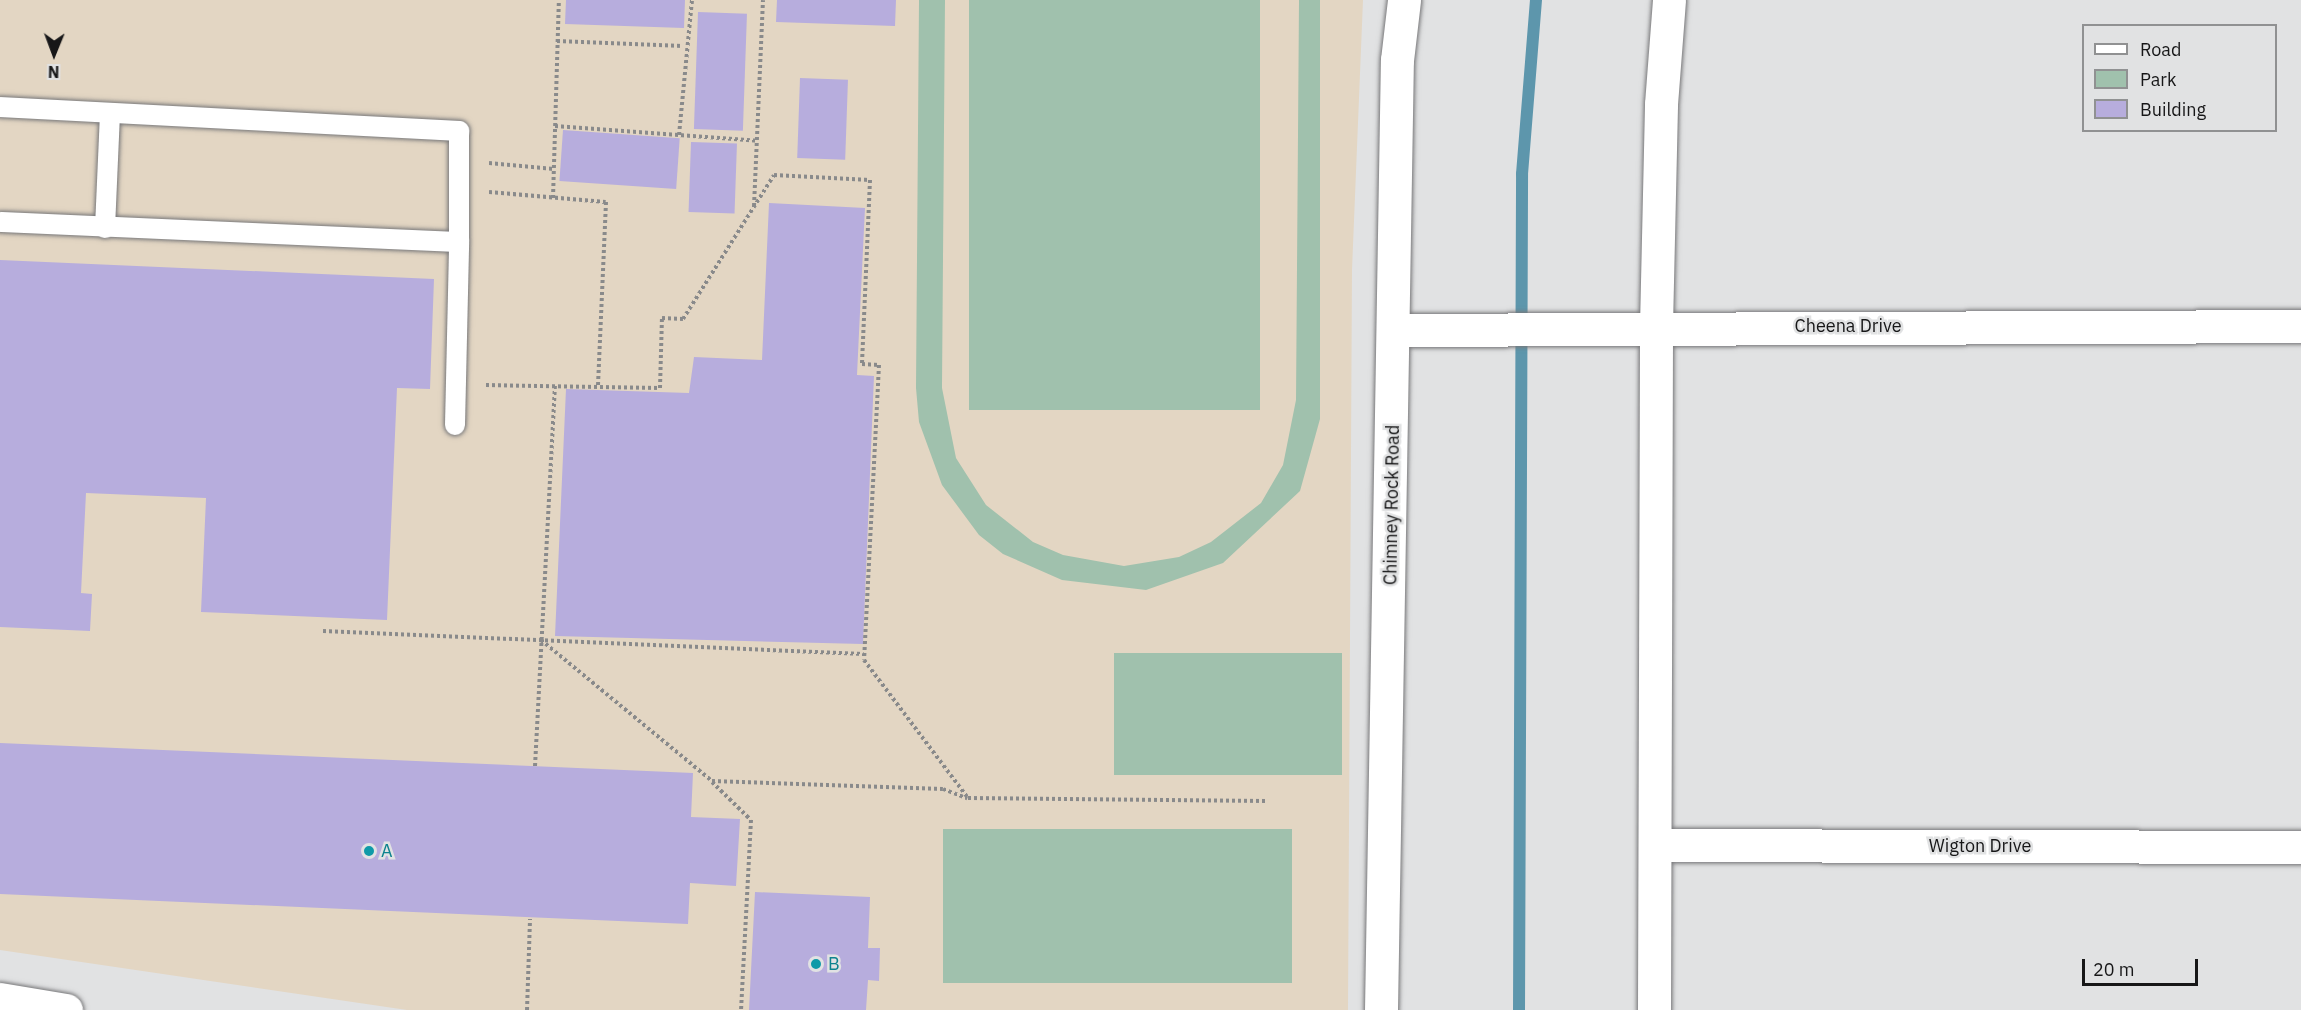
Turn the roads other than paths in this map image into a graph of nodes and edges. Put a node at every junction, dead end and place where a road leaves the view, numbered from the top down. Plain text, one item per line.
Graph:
1 (1404, 0) edge
2 (1670, 0) edge
3 (0, 107) edge
4 (110, 114) junction
5 (0, 222) edge
6 (105, 228) junction
7 (459, 242) junction
8 (1656, 326) junction
9 (2301, 326) edge
10 (1395, 330) junction
11 (455, 425) dead end
12 (1659, 844) junction
13 (2301, 847) edge
14 (0, 999) edge
15 (66, 1010) edge
16 (1381, 1010) edge
17 (1654, 1010) edge

1 - 10 main road, Chimney Rock Road
2 - 8 main road
3 - 4 lane
4 - 6 lane
4 - 7 lane
5 - 6 lane
6 - 7 lane
7 - 11 lane
8 - 9 main road, Cheena Drive
8 - 10 main road, Cheena Drive
8 - 12 main road
10 - 16 main road, Chimney Rock Road
12 - 13 main road, Wigton Drive
12 - 17 main road
14 - 15 main road

